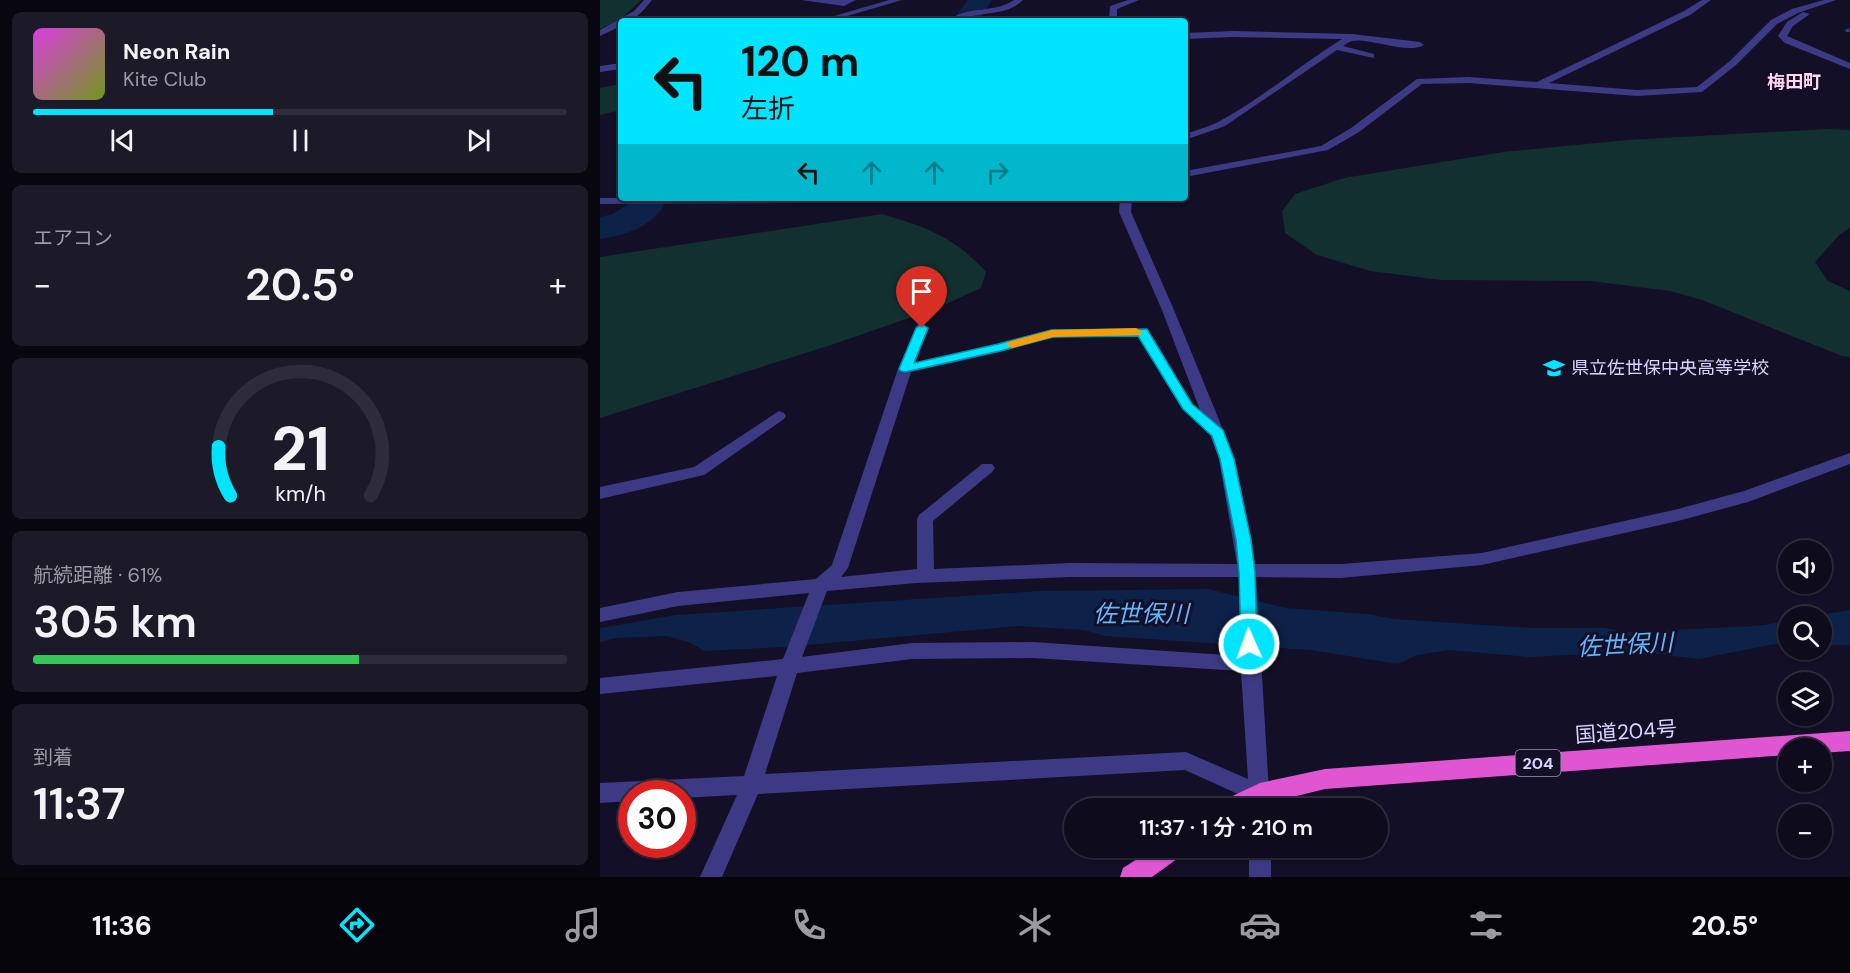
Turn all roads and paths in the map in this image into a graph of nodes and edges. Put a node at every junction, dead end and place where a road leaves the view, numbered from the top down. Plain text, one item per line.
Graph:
1 (648, 0) edge
2 (805, 0) edge
3 (852, 0) edge
4 (898, 0) edge
5 (1019, 0) edge
6 (1135, 0) edge
7 (1707, 0) edge
8 (1804, 0) edge
9 (1832, 0) edge
10 (1817, 4) junction
11 (629, 18) edge
12 (832, 18) edge
13 (957, 18) edge
14 (1113, 18) edge
15 (618, 24) edge
16 (600, 33) edge
17 (1188, 36) edge
18 (1350, 38) junction
19 (1420, 45) dead end
20 (1337, 47) junction
21 (1371, 56) dead end
22 (618, 66) edge
23 (1850, 66) edge
24 (600, 69) edge
25 (1537, 86) junction
26 (1188, 136) edge
27 (1188, 173) edge
28 (600, 201) edge
29 (618, 201) edge
30 (1126, 201) edge
31 (922, 328) dead end
32 (905, 369) junction
33 (779, 416) dead end
34 (1218, 434) junction
35 (1850, 458) edge
36 (987, 468) dead end
37 (600, 493) edge
38 (1247, 572) junction
39 (926, 575) junction
40 (820, 586) junction
41 (600, 615) edge
42 (1249, 654) junction
43 (790, 665) junction
44 (600, 686) edge
45 (1850, 741) edge
46 (751, 786) junction
47 (600, 793) edge
48 (1254, 798) edge
49 (1260, 798) edge
50 (1268, 798) edge
51 (1159, 858) edge
52 (1260, 858) edge
53 (711, 877) edge
54 (1132, 877) edge
55 (1260, 877) edge

1 - 11 street
2 - 3 street
4 - 12 street
5 - 13 street
6 - 14 street
7 - 25 street
8 - 10 street
9 - 10 street
10 - 23 street
10 - 25 street
15 - 16 street
17 - 18 street
18 - 19 street
18 - 20 street
20 - 21 street
20 - 26 street
22 - 24 street
25 - 27 street
28 - 29 street
30 - 34 street
31 - 32 street
32 - 34 street
32 - 40 street
33 - 37 street
34 - 38 street
35 - 38 street
36 - 39 street
38 - 39 street
38 - 42 street
39 - 40 street
40 - 41 street
40 - 43 street
42 - 43 street
42 - 49 street
43 - 44 street
43 - 46 street
45 - 50 highway, 国道204号 / 204
46 - 47 street
46 - 48 street
46 - 53 street
51 - 54 highway
52 - 55 street

